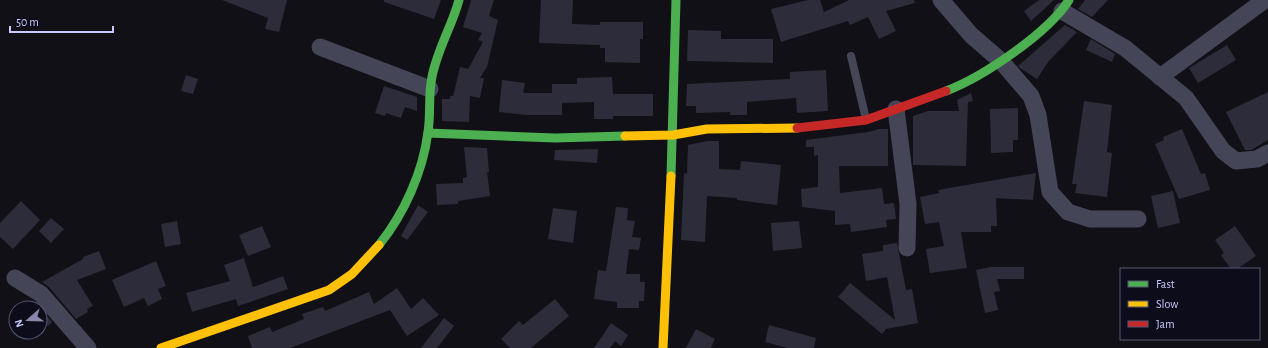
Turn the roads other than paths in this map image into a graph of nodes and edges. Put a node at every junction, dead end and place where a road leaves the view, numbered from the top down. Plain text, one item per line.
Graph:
1 (459, 0) edge
2 (676, 0) edge
3 (941, 0) edge
4 (1265, 0) edge
5 (1066, 5) edge
6 (320, 47) dead end
7 (851, 56) dead end
8 (1001, 61) junction
9 (1160, 77) junction
10 (430, 89) junction
11 (896, 109) junction
12 (866, 120) junction
13 (428, 133) junction
14 (673, 135) junction
15 (1268, 153) edge
16 (1138, 219) dead end
17 (907, 248) dead end
18 (15, 278) dead end
19 (88, 348) edge
20 (161, 348) edge
21 (663, 348) edge

1 - 10 street
2 - 14 street
3 - 8 street
4 - 9 street
5 - 8 street
5 - 9 street
6 - 10 street
7 - 12 lane
8 - 11 street
8 - 16 street
9 - 15 street
10 - 13 street
11 - 12 street
11 - 17 street
12 - 14 street
13 - 14 street
13 - 20 street
14 - 21 street
18 - 19 street

